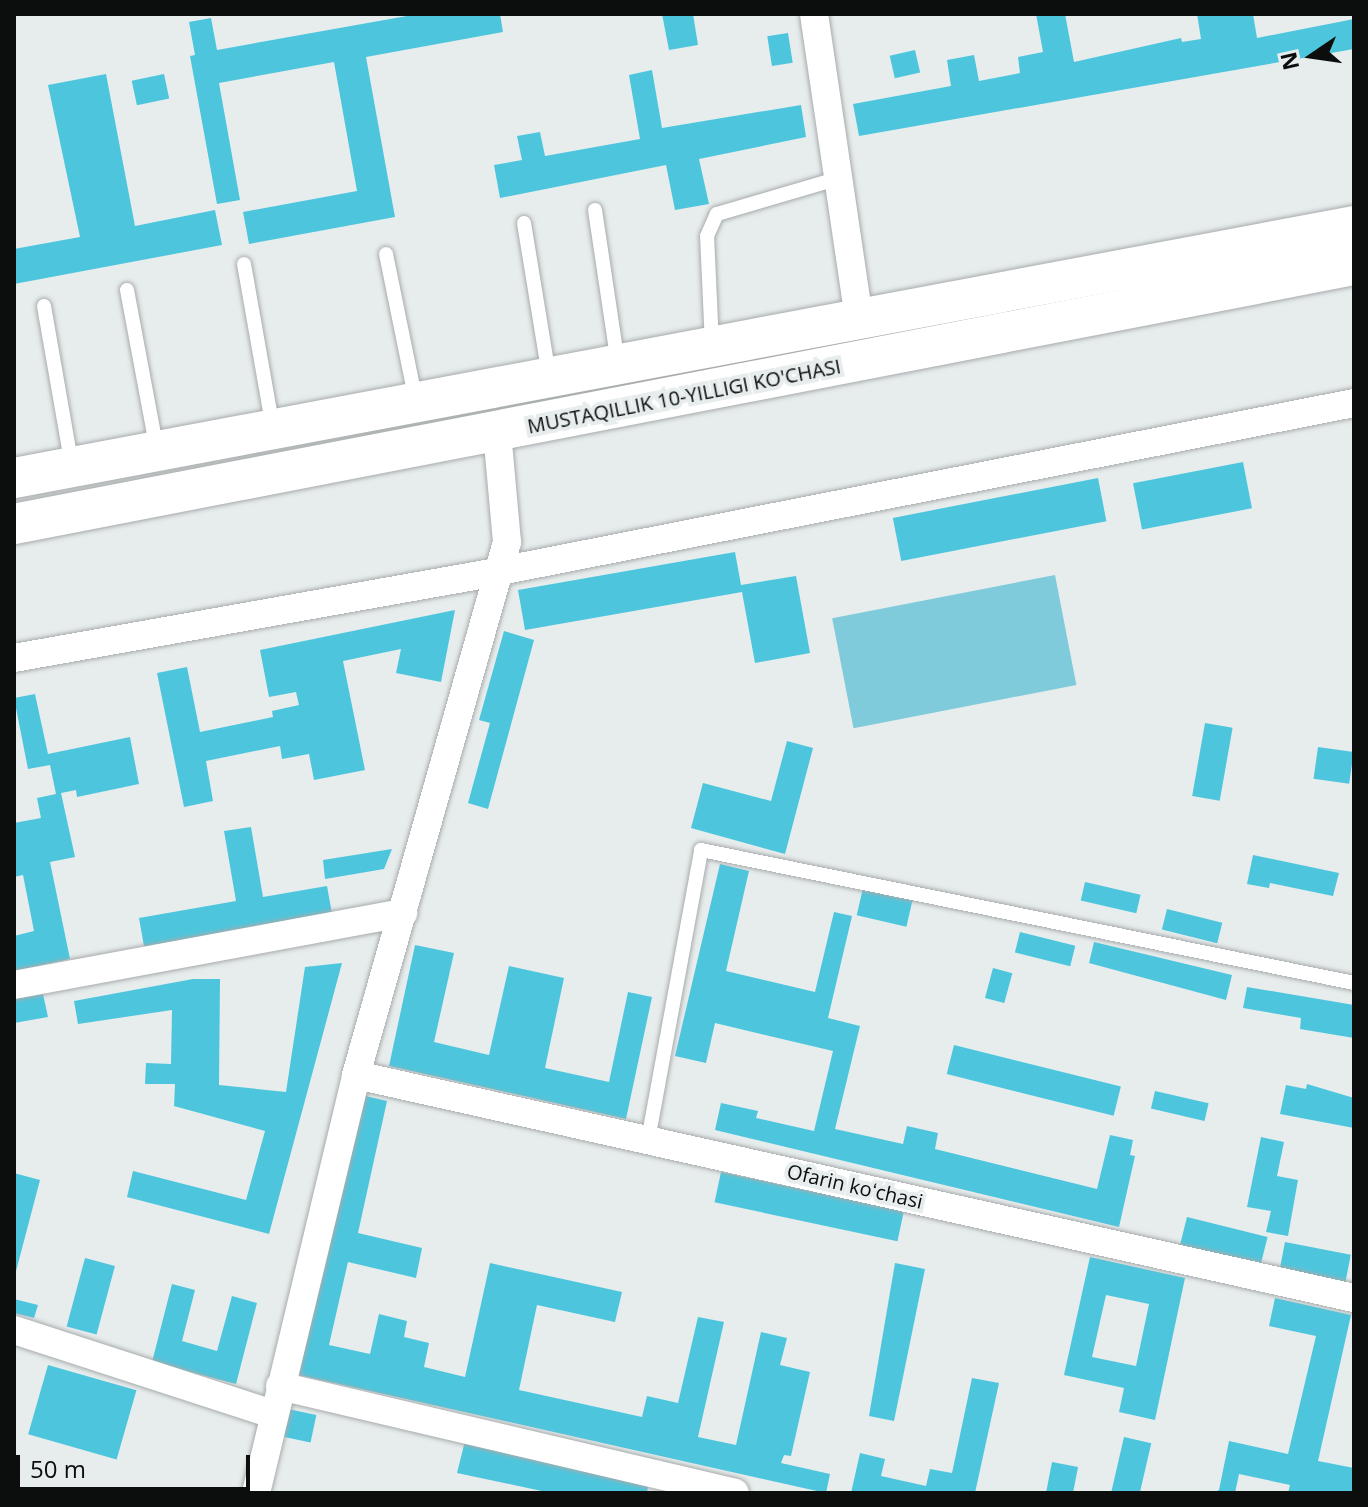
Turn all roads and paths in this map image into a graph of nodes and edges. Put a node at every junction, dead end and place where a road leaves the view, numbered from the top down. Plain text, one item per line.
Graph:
1 (814, 14) edge
2 (839, 178) junction
3 (595, 210) dead end
4 (524, 223) dead end
5 (1354, 226) edge
6 (386, 254) dead end
7 (244, 264) dead end
8 (1354, 265) edge
9 (127, 290) dead end
10 (44, 306) dead end
11 (859, 319) junction
12 (712, 345) junction
13 (618, 363) junction
14 (549, 376) junction
15 (416, 402) junction
16 (1354, 403) edge
17 (273, 429) junction
18 (497, 432) junction
19 (157, 451) junction
20 (72, 467) junction
21 (14, 478) edge
22 (14, 524) edge
23 (500, 571) junction
24 (14, 658) edge
25 (403, 913) junction
26 (1354, 983) edge
27 (14, 985) edge
28 (356, 1075) junction
29 (648, 1140) junction
30 (1354, 1298) edge
31 (14, 1330) edge
32 (280, 1386) junction
33 (273, 1414) junction
34 (256, 1493) edge
35 (735, 1493) edge

1 - 2 street
2 - 11 street
2 - 12 lane
3 - 13 lane
4 - 14 lane
5 - 11 main road
6 - 15 lane
7 - 17 lane
8 - 18 main road, MUSTAQILLIK 10-YILLIGI KO'CHASI
9 - 19 lane
10 - 20 lane
11 - 12 main road
12 - 13 main road
13 - 14 main road
14 - 15 main road
15 - 17 main road
16 - 23 street
17 - 19 main road
18 - 22 main road, MUSTAQILLIK 10-YILLIGI KO'CHASI
18 - 23 street
19 - 20 main road
20 - 21 main road
23 - 24 street
23 - 25 street
25 - 27 street
25 - 28 street
26 - 29 lane
28 - 29 street, Ofarin koʻchasi
28 - 32 street
29 - 30 street, Ofarin koʻchasi
31 - 33 street
32 - 33 street
32 - 35 street
33 - 34 street

